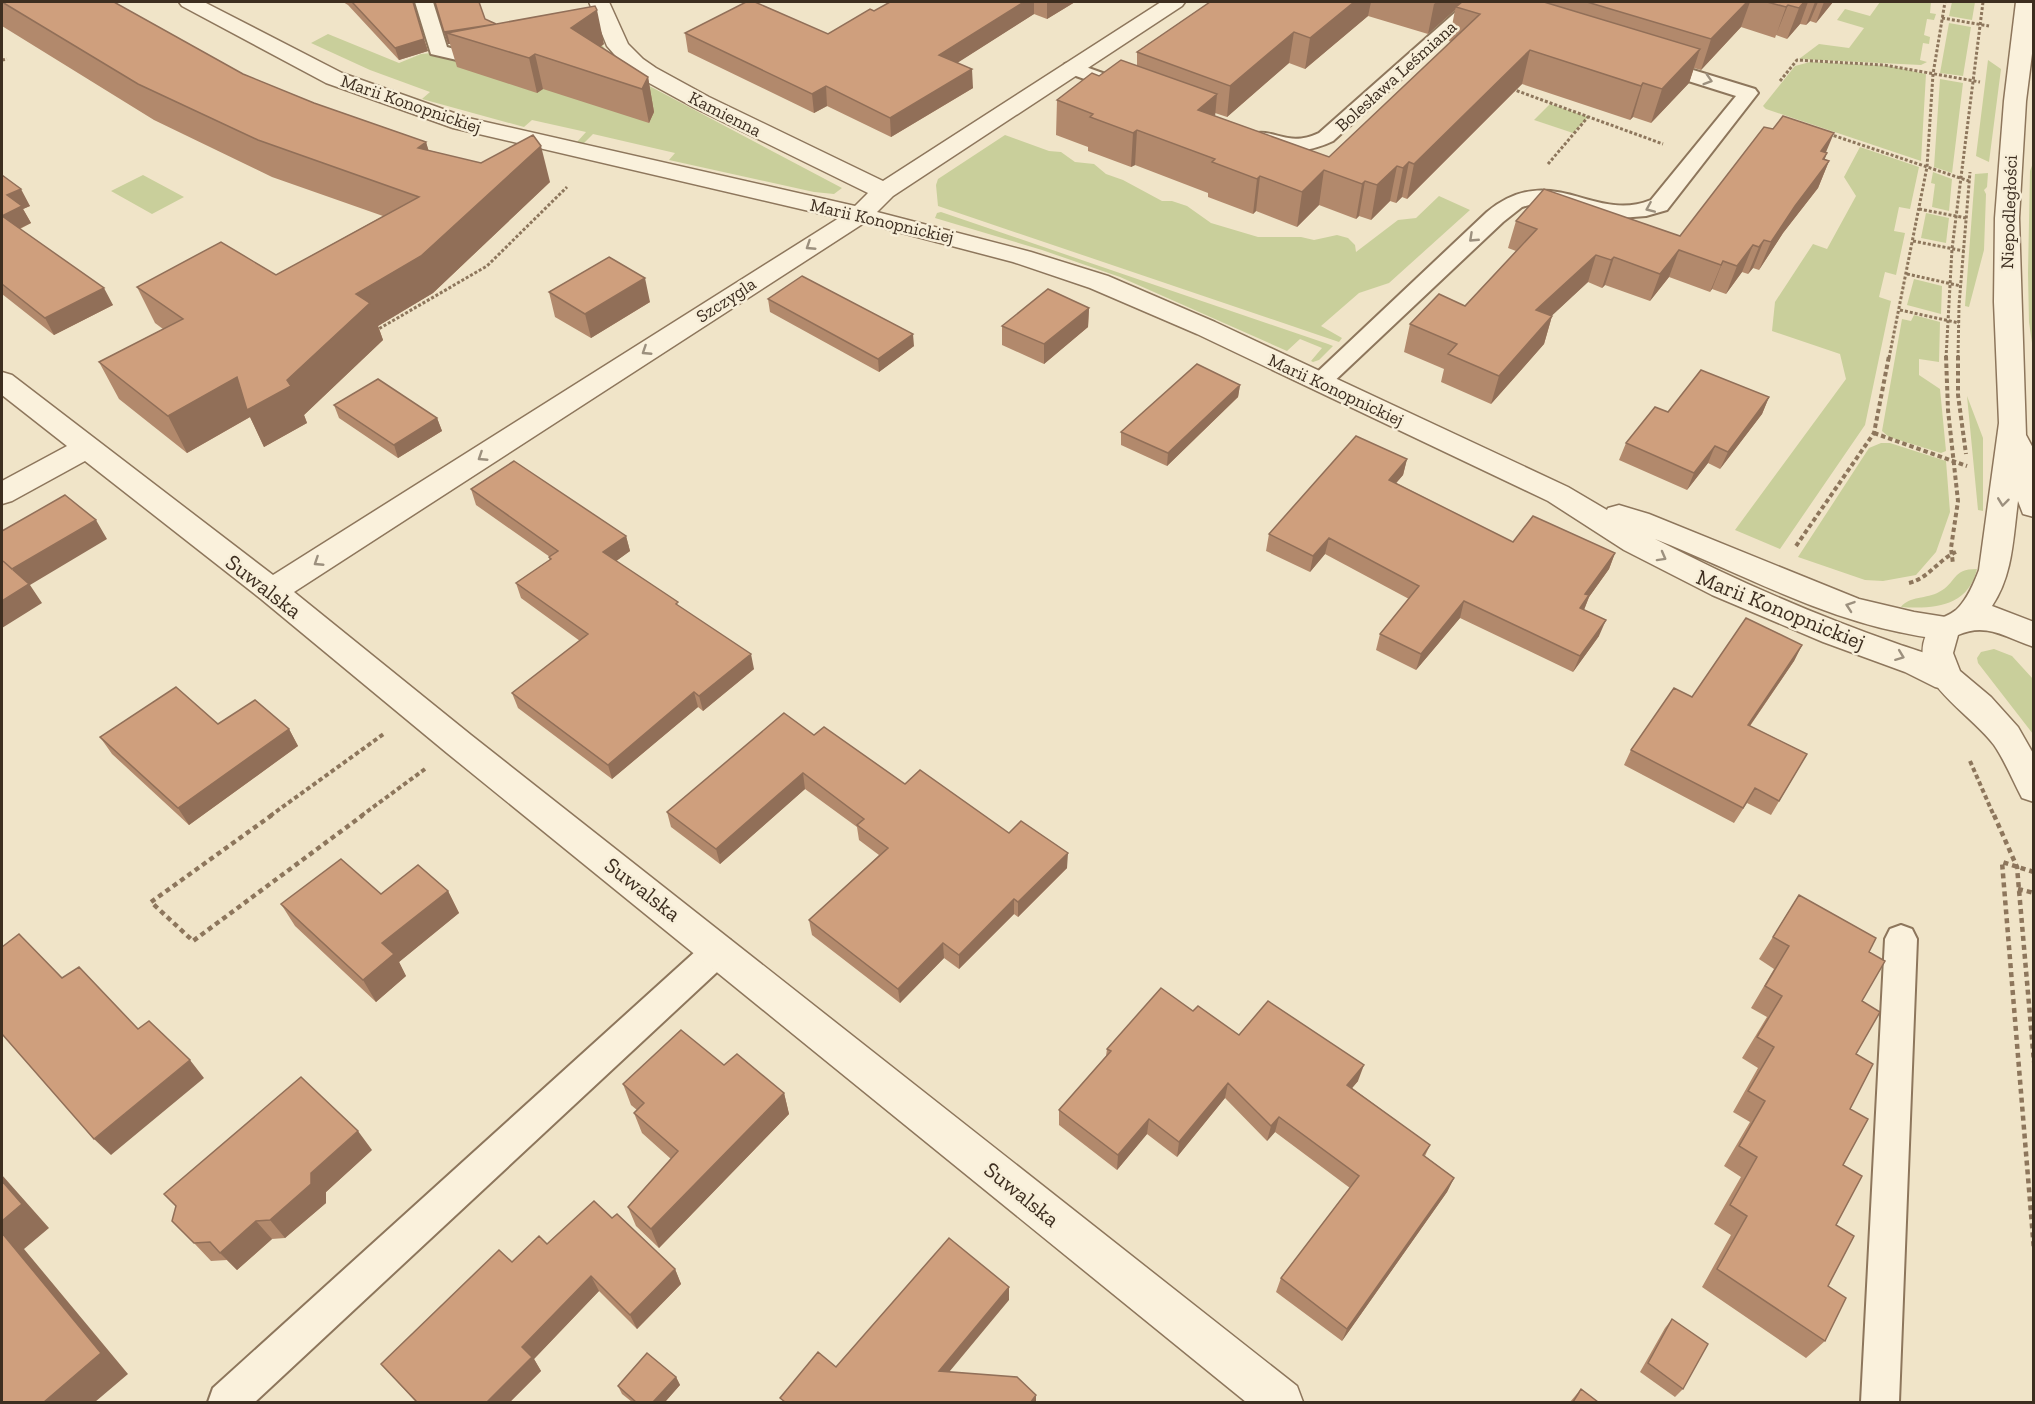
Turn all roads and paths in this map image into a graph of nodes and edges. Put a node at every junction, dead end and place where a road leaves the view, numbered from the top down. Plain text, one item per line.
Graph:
1 (189, 2) edge
2 (424, 2) edge
3 (599, 2) edge
4 (1175, 2) edge
5 (1945, 2) edge
6 (1983, 2) edge
7 (2027, 2) edge
8 (1481, 8) edge
9 (1942, 18) junction
10 (1980, 24) junction
11 (510, 44) edge
12 (1634, 57) edge
13 (7, 58) dead end
14 (2, 60) edge
15 (1072, 68) junction
16 (1933, 74) junction
17 (1972, 81) junction
18 (1980, 82) dead end
19 (1777, 85) dead end
20 (1510, 88) edge
21 (1143, 95) edge
22 (1588, 117) junction
23 (1240, 130) edge
24 (1698, 156) junction
25 (1547, 166) dead end
26 (567, 187) dead end
27 (884, 191) junction
28 (1919, 209) junction
29 (860, 215) junction
30 (1957, 216) junction
31 (1966, 218) dead end
32 (1913, 241) junction
33 (1953, 249) junction
34 (1964, 252) dead end
35 (1907, 274) junction
36 (1950, 284) junction
37 (1960, 286) dead end
38 (1900, 310) junction
39 (1948, 320) junction
40 (1959, 323) dead end
41 (370, 334) edge
42 (2, 381) edge
43 (1320, 382) junction
44 (2013, 423) junction
45 (1875, 433) junction
46 (86, 448) junction
47 (1954, 461) junction
48 (1968, 466) dead end
49 (2, 494) edge
50 (1558, 494) junction
51 (2034, 507) edge
52 (1793, 550) dead end
53 (1956, 552) dead end
54 (1950, 554) junction
55 (1944, 557) dead end
56 (1948, 573) dead end
57 (272, 591) junction
58 (1957, 623) junction
59 (2034, 635) edge
60 (1947, 678) junction
61 (417, 710) junction
62 (459, 744) junction
63 (1966, 753) dead end
64 (2034, 788) edge
65 (2017, 867) junction
66 (2034, 872) edge
67 (2018, 889) junction
68 (2034, 893) edge
69 (1900, 939) dead end
70 (720, 950) junction
71 (2034, 1062) edge
72 (2034, 1250) edge
73 (227, 1402) edge
74 (1281, 1402) edge
75 (1880, 1402) edge

1 - 29 street, Marii Konopnickiej
2 - 11 lane
3 - 27 street, Kamienna
4 - 15 street, Szczygla
5 - 9 path
6 - 10 path
7 - 44 street, Niepodległości
8 - 23 lane, Bolesława Leśmiana
9 - 10 path
9 - 16 path
10 - 17 path
12 -> 24 lane
13 - 14 path
15 - 21 lane
15 - 27 street, Szczygla
16 - 17 path
16 - 19 path
16 - 28 path
17 - 18 path
17 - 30 path
20 - 22 path
22 - 24 path
22 - 25 path
24 -> 43 lane
26 - 41 path
27 - 29 street, Szczygla
28 - 30 path
28 - 32 path
29 - 43 street, Marii Konopnickiej
29 -> 57 street, Szczygla
30 - 31 path
30 - 33 path
32 - 33 path
32 - 35 path
33 - 34 path
33 - 36 path
35 - 36 path
35 - 38 path
36 - 37 path
36 - 39 path
38 - 39 path
38 - 45 path
39 - 40 path
39 - 47 path
42 - 46 street, Suwalska
43 - 50 street, Marii Konopnickiej
44 - 51 street, Niepodległości
44 -> 58 street, Niepodległości
45 - 47 path
45 - 52 path
46 - 49 street
46 - 57 street, Suwalska
47 - 48 path
47 - 54 path
58 -> 50 street, Marii Konopnickiej
50 -> 60 street, Marii Konopnickiej
53 - 54 path
54 - 55 path
54 - 56 path
57 - 61 street, Suwalska
58 - 59 street, Marii Konopnickiej
58 - 60 street, Niepodległości
60 - 64 street, Marii Konopnickiej
61 - 62 street, Suwalska
61 - 62 path
62 - 70 street, Suwalska
63 - 65 path
65 - 66 path
65 - 67 path
65 - 72 path
67 - 68 path
67 - 71 path
69 - 75 lane
70 - 73 lane
70 - 74 street, Suwalska

